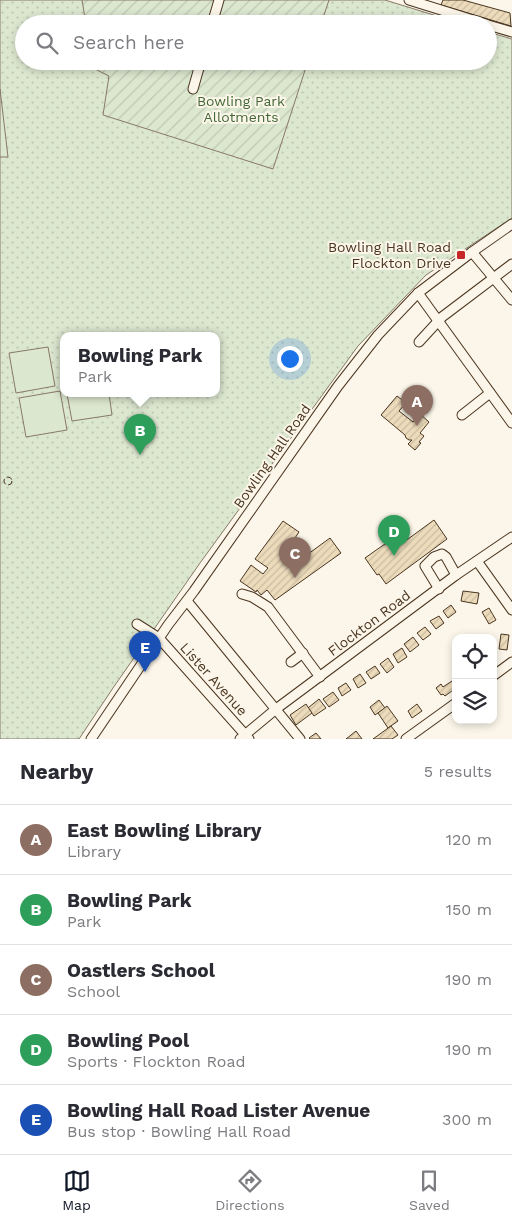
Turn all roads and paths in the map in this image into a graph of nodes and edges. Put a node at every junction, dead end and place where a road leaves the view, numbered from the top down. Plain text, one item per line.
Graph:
1 (219, 0) edge
2 (409, 0) edge
3 (427, 2) edge
4 (215, 15) edge
5 (462, 15) edge
6 (497, 27) edge
7 (512, 32) edge
8 (198, 70) edge
9 (193, 89) dead end
10 (512, 224) edge
11 (472, 252) junction
12 (512, 264) edge
13 (494, 278) junction
14 (418, 293) junction
15 (512, 300) edge
16 (438, 321) junction
17 (418, 342) dead end
18 (490, 393) junction
19 (462, 415) dead end
20 (512, 423) edge
21 (512, 537) edge
22 (477, 562) junction
23 (456, 575) junction
24 (439, 588) junction
25 (242, 594) dead end
26 (187, 601) junction
27 (512, 610) edge
28 (136, 624) dead end
29 (159, 638) junction
30 (303, 653) junction
31 (291, 662) dead end
32 (512, 662) edge
33 (497, 673) edge
34 (320, 677) junction
35 (452, 706) edge
36 (276, 709) junction
37 (245, 737) edge
38 (92, 739) edge
39 (300, 739) edge
40 (406, 739) edge

1 - 4 street
2 - 3 street
3 - 5 street
6 - 7 street
8 - 9 street
10 - 11 street, Bowling Hall Road
11 - 13 street
11 - 14 street, Bowling Hall Road
12 - 13 street
13 - 15 street
13 - 16 street
14 - 16 street
14 - 26 street, Bowling Hall Road
16 - 17 street
16 - 18 street
18 - 19 street
18 - 20 street
21 - 22 street, Flockton Road
22 - 23 street, Flockton Road
22 - 27 street
23 - 24 street, Flockton Road
23 - 24 street
24 - 34 street, Flockton Road
25 - 30 street
26 - 29 street, Bowling Hall Road
26 - 36 street
28 - 29 street, Lister Avenue
29 - 37 street, Lister Avenue
29 - 38 street, Bowling Hall Road
30 - 31 street
30 - 34 street
32 - 33 street
34 - 36 street, Flockton Road
35 - 40 street
36 - 37 street, Flockton Road
36 - 39 street

